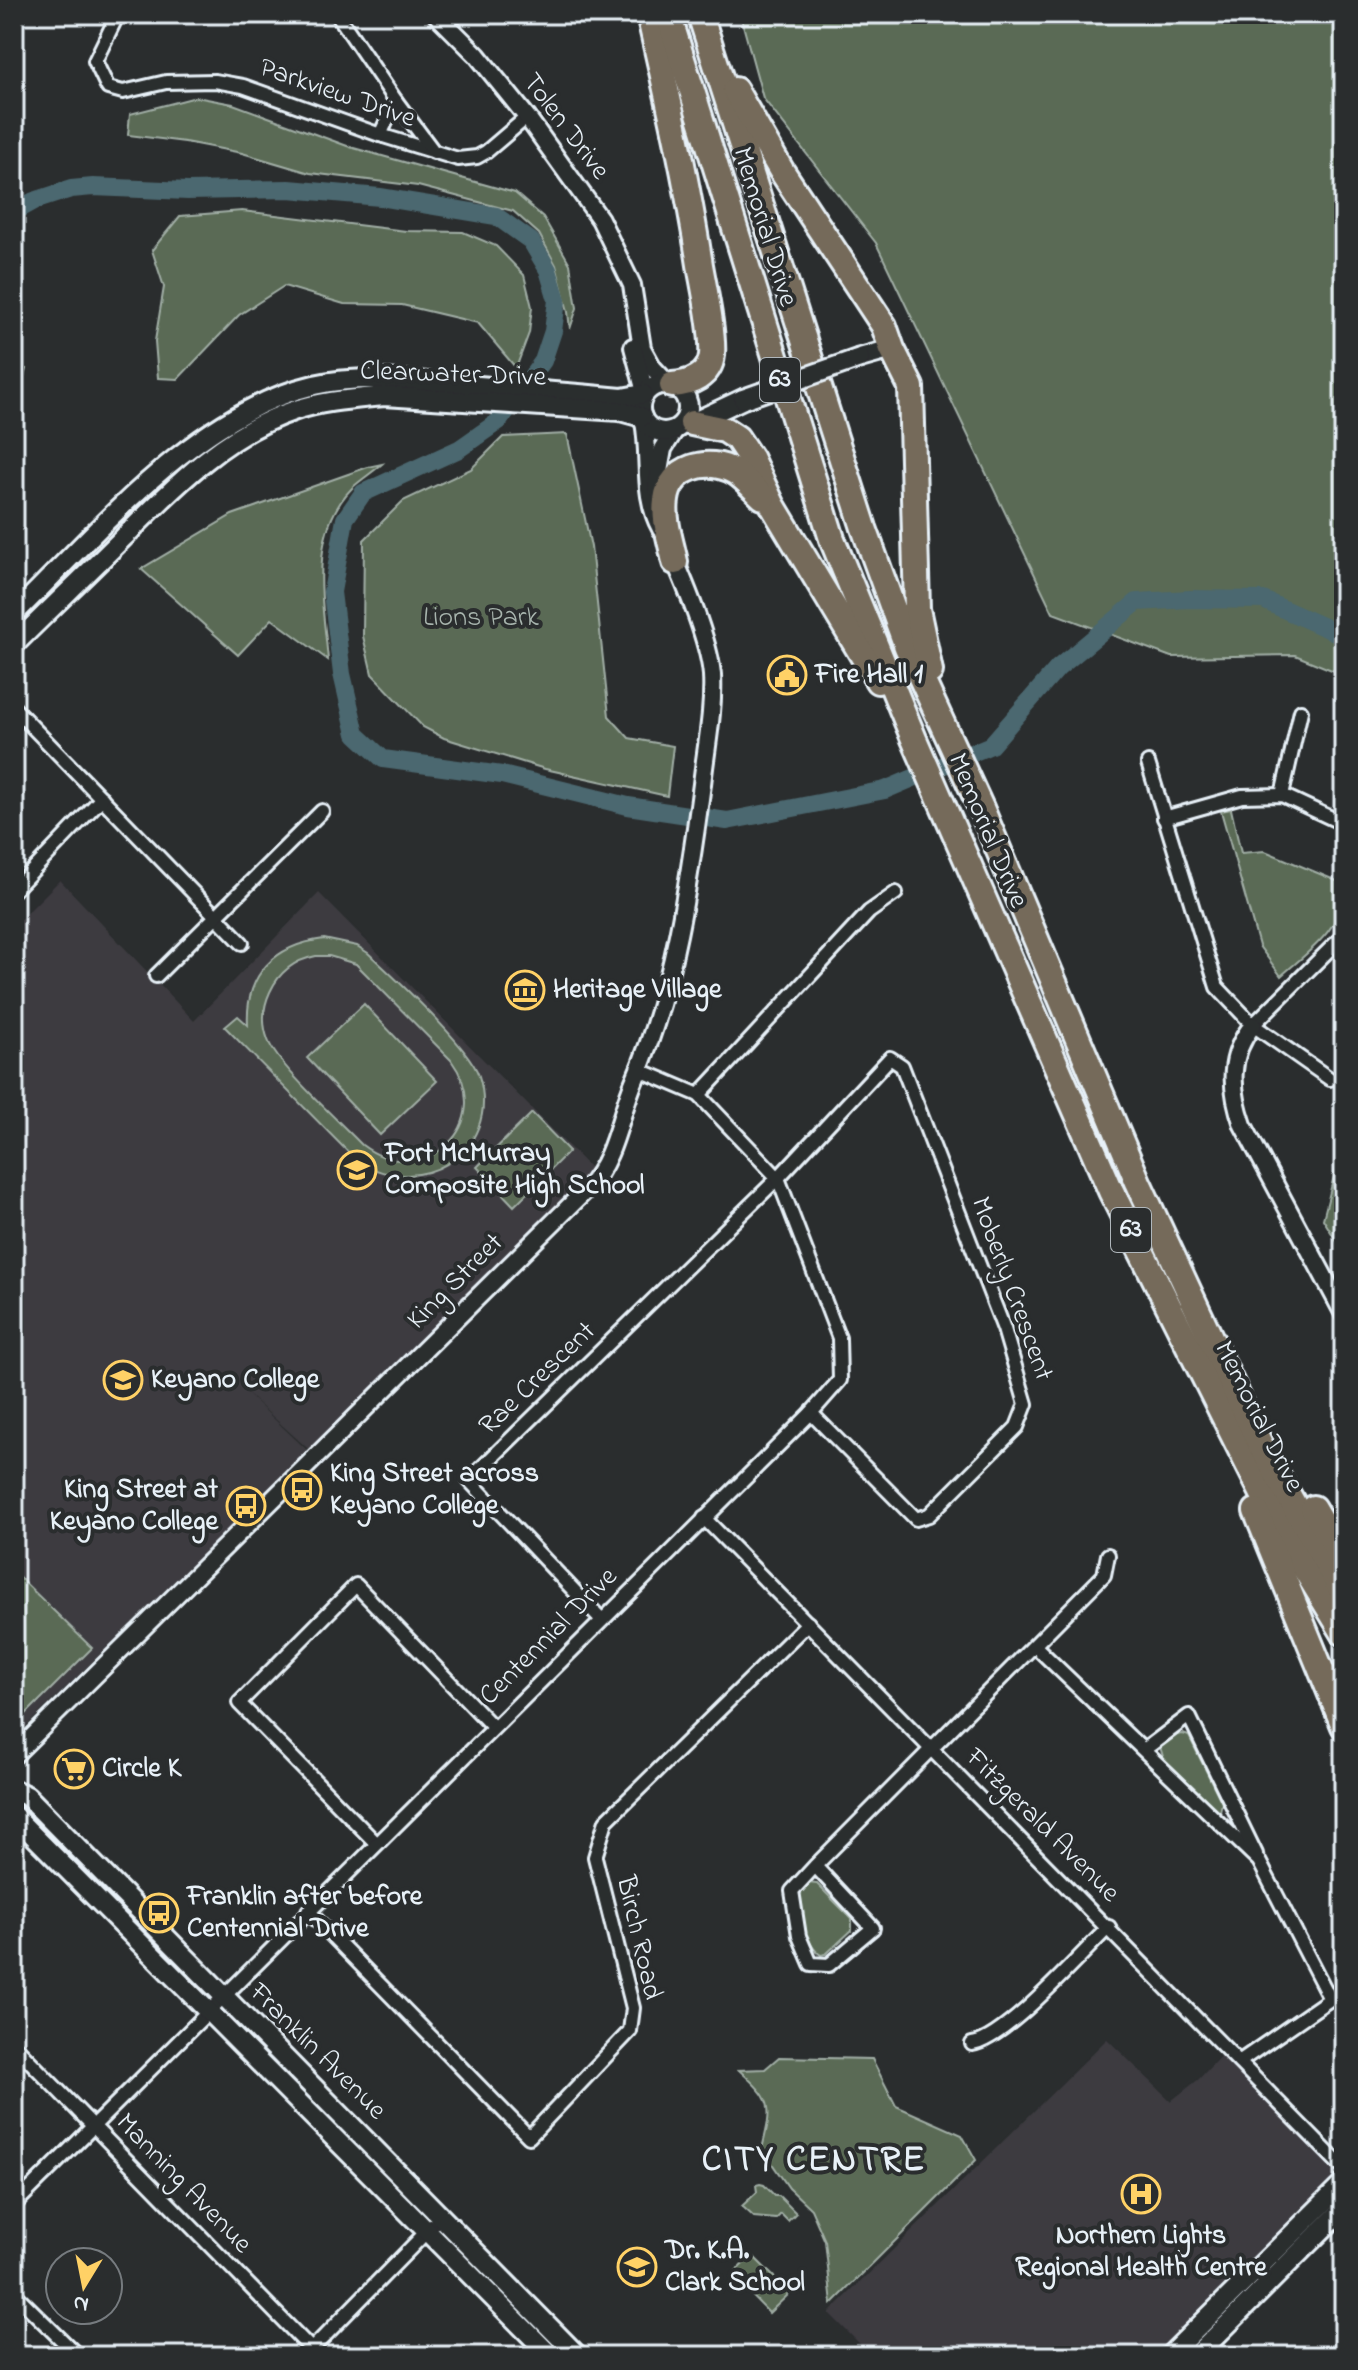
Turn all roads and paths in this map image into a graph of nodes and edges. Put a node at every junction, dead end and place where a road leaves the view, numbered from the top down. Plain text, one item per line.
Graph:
1 (118, 14) edge
2 (322, 14) edge
3 (436, 14) edge
4 (649, 14) edge
5 (668, 14) edge
6 (700, 14) edge
7 (341, 18) edge
8 (709, 43) junction
9 (396, 101) junction
10 (527, 117) junction
11 (380, 135) junction
12 (434, 152) junction
13 (632, 285) junction
14 (892, 349) junction
15 (675, 388) junction
16 (417, 389) junction
17 (644, 393) junction
18 (743, 399) junction
19 (621, 404) junction
20 (643, 420) junction
21 (682, 427) junction
22 (773, 506) junction
23 (664, 537) junction
24 (675, 562) junction
25 (14, 614) edge
26 (14, 645) edge
27 (14, 708) edge
28 (1301, 711) dead end
29 (943, 722) junction
30 (914, 739) junction
31 (1148, 763) dead end
32 (1282, 795) junction
33 (102, 798) junction
34 (322, 811) dead end
35 (1164, 818) junction
36 (1344, 824) edge
37 (14, 890) edge
38 (896, 893) dead end
39 (215, 917) junction
40 (1343, 937) edge
41 (242, 943) dead end
42 (156, 976) dead end
43 (1253, 1025) junction
44 (640, 1070) junction
45 (1330, 1079) dead end
46 (699, 1095) junction
47 (778, 1178) junction
48 (1190, 1294) junction
49 (1344, 1314) edge
50 (1185, 1338) junction
51 (811, 1413) junction
52 (704, 1518) junction
53 (1108, 1555) dead end
54 (1344, 1561) edge
55 (1344, 1595) edge
56 (601, 1619) junction
57 (808, 1623) junction
58 (1344, 1633) edge
59 (1035, 1646) junction
60 (1344, 1726) edge
61 (493, 1727) junction
62 (932, 1748) junction
63 (1144, 1750) junction
64 (14, 1755) edge
65 (14, 1790) edge
66 (14, 1816) edge
67 (376, 1843) junction
68 (1259, 1861) junction
69 (815, 1866) junction
70 (308, 1911) junction
71 (1109, 1927) junction
72 (223, 1996) junction
73 (208, 2010) junction
74 (972, 2044) dead end
75 (14, 2045) edge
76 (1239, 2062) junction
77 (93, 2126) junction
78 (1344, 2169) edge
79 (1344, 2183) edge
80 (14, 2205) edge
81 (1344, 2208) edge
82 (441, 2217) junction
83 (426, 2232) junction
84 (14, 2293) edge
85 (312, 2354) edge
86 (78, 2356) edge
87 (551, 2356) edge
88 (578, 2356) edge
89 (1169, 2356) edge
90 (1196, 2356) edge

1 - 11 street, Parkview Drive
2 - 7 street
3 - 10 street, Tolen Drive
4 - 15 highway
5 - 30 highway, Memorial Drive / 63
6 - 8 highway, Memorial Drive / 63
7 - 9 street
8 - 14 highway
8 - 29 highway, Memorial Drive / 63
9 - 11 street
9 - 12 street
10 - 12 street, Parkview Drive
10 - 13 street, Tolen Drive
11 - 12 street, Parkview Drive
13 - 15 street, Tolen Drive
13 - 17 street, Tolen Drive
14 - 18 main road, bridge
14 - 29 highway
15 - 17 main road
15 - 18 main road
15 - 21 main road
16 - 19 main road, Clearwater Drive
16 - 25 main road, Clearwater Drive
16 - 26 main road, Clearwater Drive
17 - 19 main road, Clearwater Drive
17 - 20 main road
18 - 21 main road
19 - 20 main road, Clearwater Drive
20 - 21 main road
20 - 23 street, King Street
21 - 22 highway
21 - 23 street, King Street
22 - 24 highway
22 - 30 highway
23 - 24 street, King Street
24 - 44 street, King Street
27 - 33 street
28 - 32 street
29 - 48 highway, Memorial Drive / 63
30 - 50 highway, Memorial Drive / 63
31 - 35 street
32 - 35 street
32 - 36 street
33 - 37 street
33 - 39 street
34 - 39 street
35 - 43 street
38 - 46 street
39 - 41 street
39 - 42 street
40 - 43 street
43 - 45 street
43 - 49 street
44 - 46 street, Centennial Drive
44 - 64 street, King Street
46 - 47 street, Centennial Drive
47 - 51 street, Centennial Drive
47 - 51 street, Moberly Crescent
47 - 56 street, Rae Crescent
48 - 54 highway
48 - 55 highway, Memorial Drive / 63
50 - 58 highway, Memorial Drive / 63
50 - 60 highway
51 - 52 street, Centennial Drive
52 - 56 street, Centennial Drive
52 - 57 street, Fitzgerald Avenue
53 - 59 street
56 - 61 street, Centennial Drive
57 - 62 street, Fitzgerald Avenue
57 - 70 street, Birch Road
59 - 62 street
59 - 63 street
61 - 67 street, Centennial Drive
61 - 67 street
62 - 69 street
62 - 71 street, Fitzgerald Avenue
63 - 68 street
63 - 68 street
65 - 72 main road, Franklin Avenue
66 - 73 main road, Franklin Avenue
67 - 70 street, Centennial Drive
68 - 76 street
69 - 69 street
70 - 72 street, Centennial Drive
71 - 74 street
71 - 76 street, Fitzgerald Avenue
72 - 73 street, Centennial Drive
72 - 82 main road, Franklin Avenue
73 - 77 street, Centennial Drive
73 - 83 main road, Franklin Avenue
75 - 77 street, Manning Avenue
76 - 78 street, Fitzgerald Avenue
77 - 80 street, Centennial Drive
77 - 85 street, Manning Avenue
79 - 89 main road
81 - 90 main road
82 - 83 street
82 - 88 main road, Franklin Avenue
83 - 85 street
83 - 87 main road, Franklin Avenue
84 - 86 street

